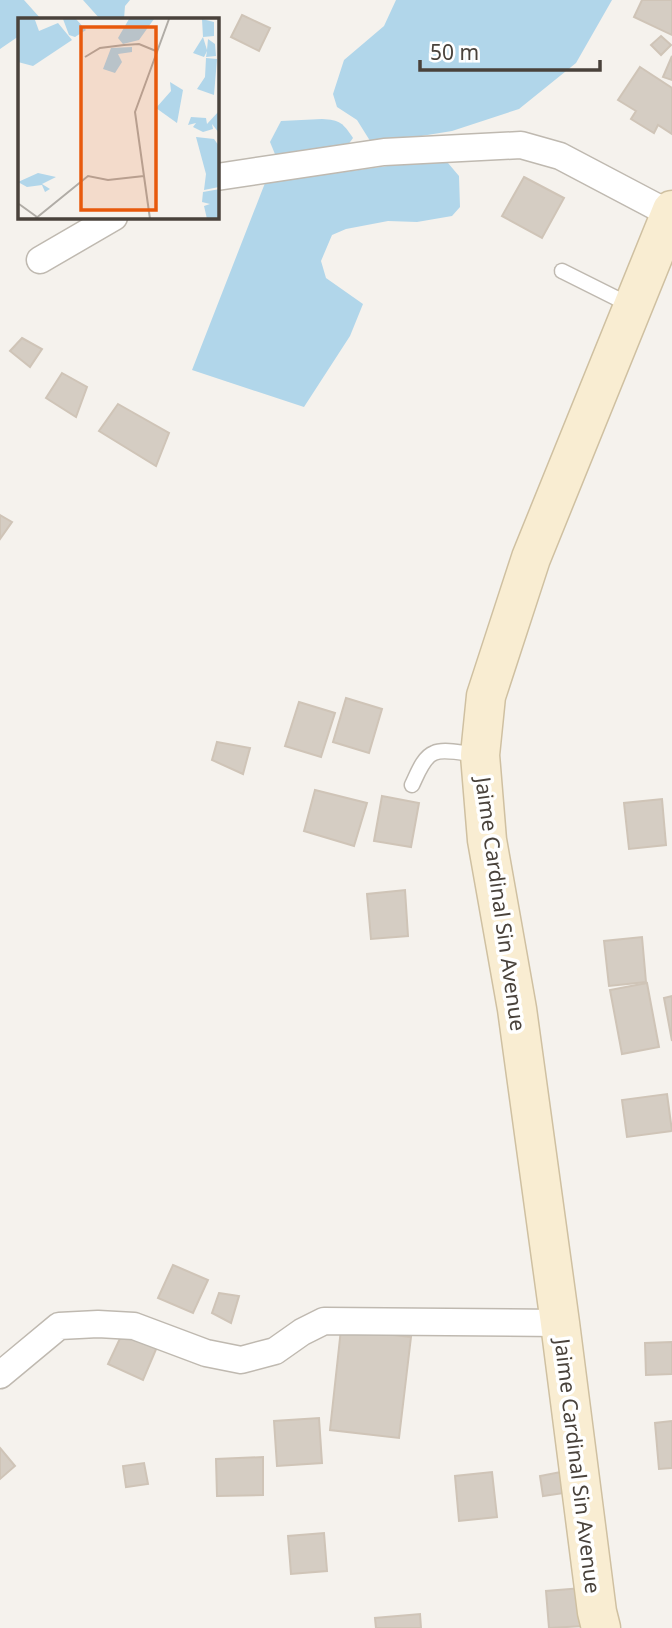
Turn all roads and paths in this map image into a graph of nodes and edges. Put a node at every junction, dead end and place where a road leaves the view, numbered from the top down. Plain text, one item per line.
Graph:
1 (219, 177) edge
2 (671, 212) edge
3 (111, 219) edge
4 (40, 260) dead end
5 (562, 271) dead end
6 (633, 307) junction
7 (480, 755) junction
8 (411, 785) dead end
9 (560, 1323) junction
10 (0, 1375) edge
11 (601, 1628) edge

1 - 2 street
2 - 6 street, Jaime Cardinal Sin Avenue
3 - 4 street
5 - 6 lane
6 - 7 street, Jaime Cardinal Sin Avenue
7 - 8 lane
7 - 9 street, Jaime Cardinal Sin Avenue
9 - 10 street
9 - 11 street, Jaime Cardinal Sin Avenue

